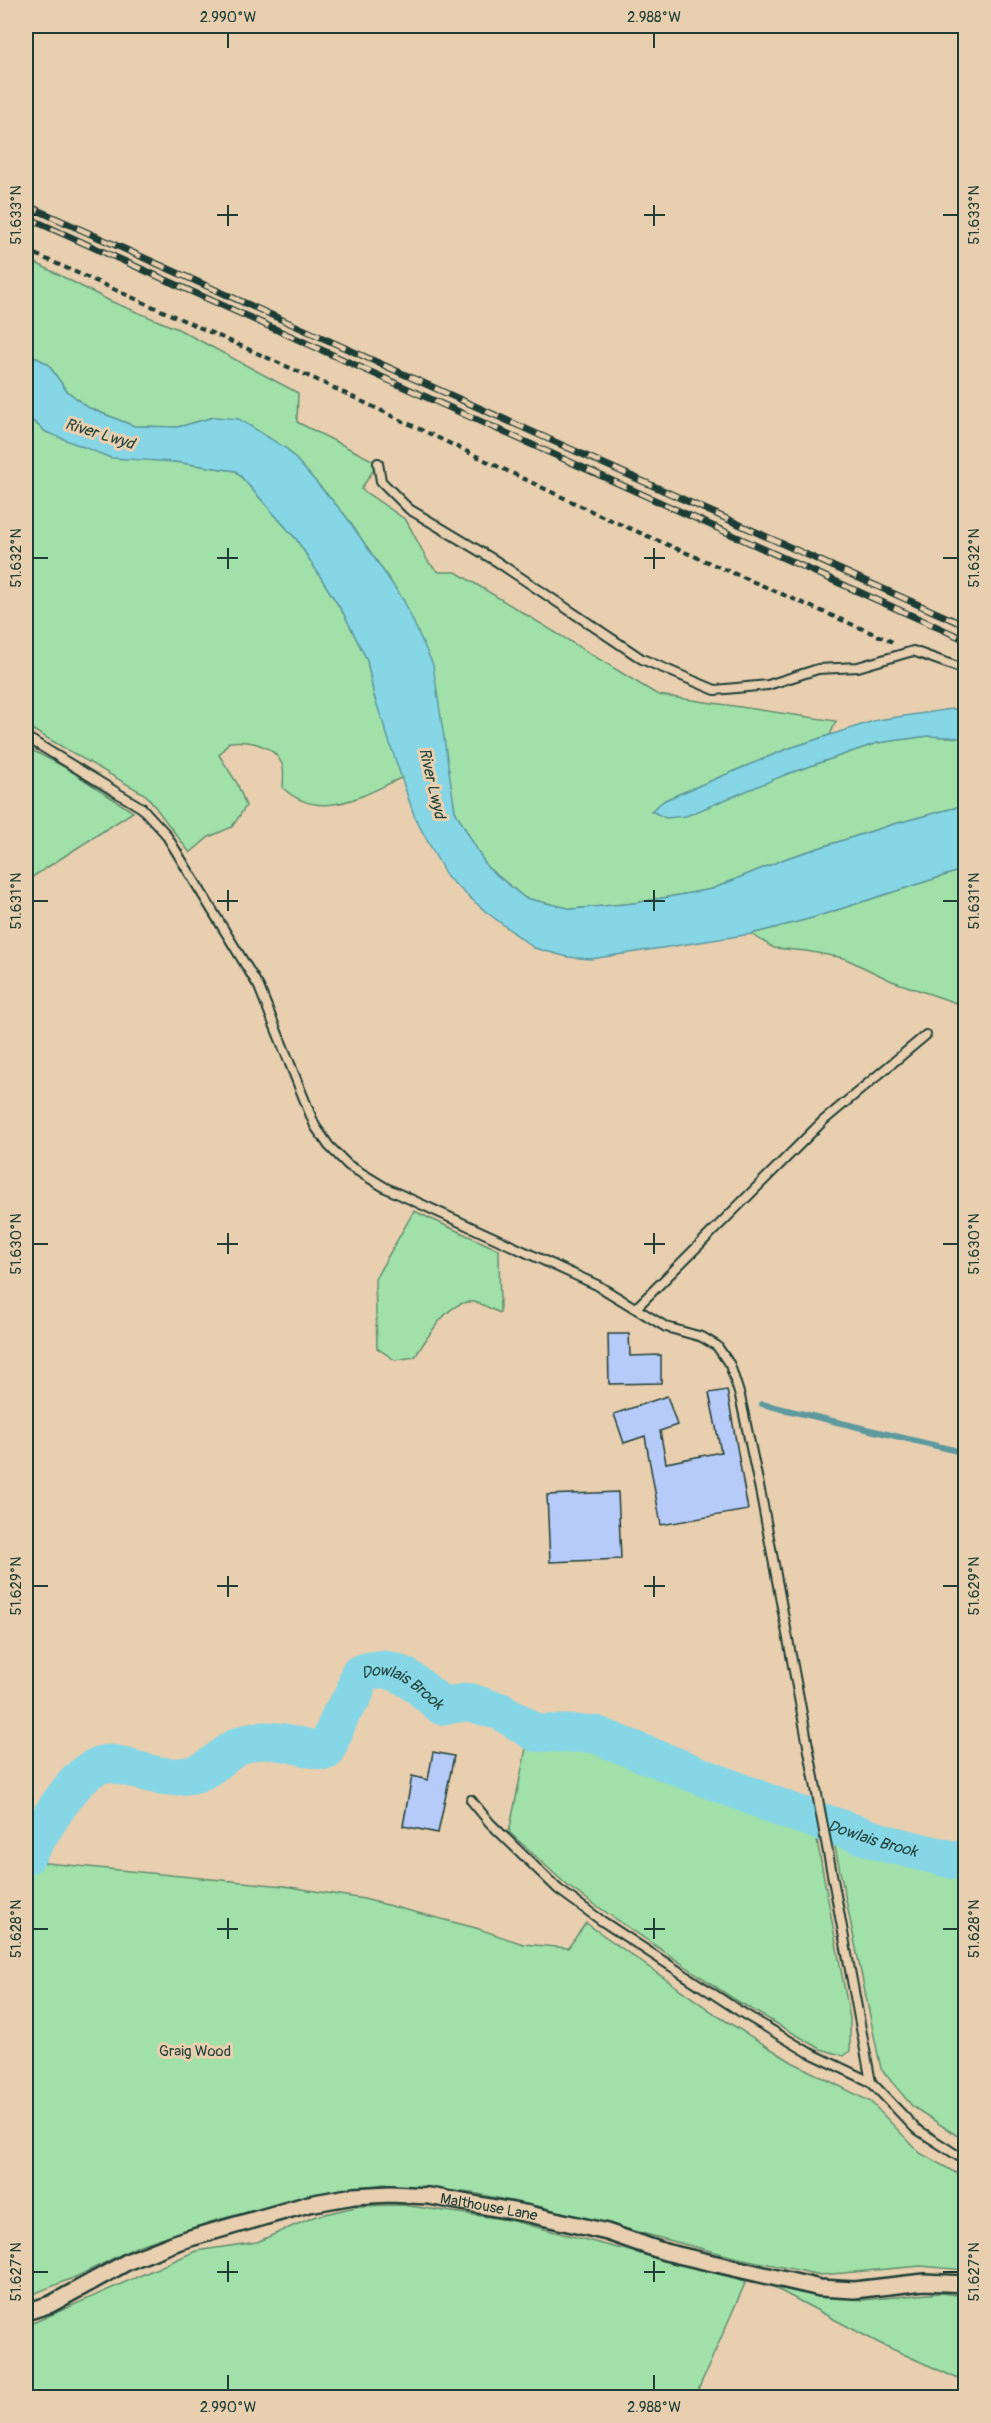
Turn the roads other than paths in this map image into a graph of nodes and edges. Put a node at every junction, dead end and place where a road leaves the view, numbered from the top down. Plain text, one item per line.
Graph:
1 (378, 463) dead end
2 (966, 670) edge
3 (26, 736) edge
4 (926, 1035) dead end
5 (636, 1308) junction
6 (471, 1800) dead end
7 (871, 2082) junction
8 (966, 2161) edge
9 (966, 2284) edge
10 (26, 2312) edge

1 - 2 lane
3 - 5 lane
4 - 5 lane
5 - 7 lane
6 - 7 lane
7 - 8 lane
9 - 10 street, Malthouse Lane

